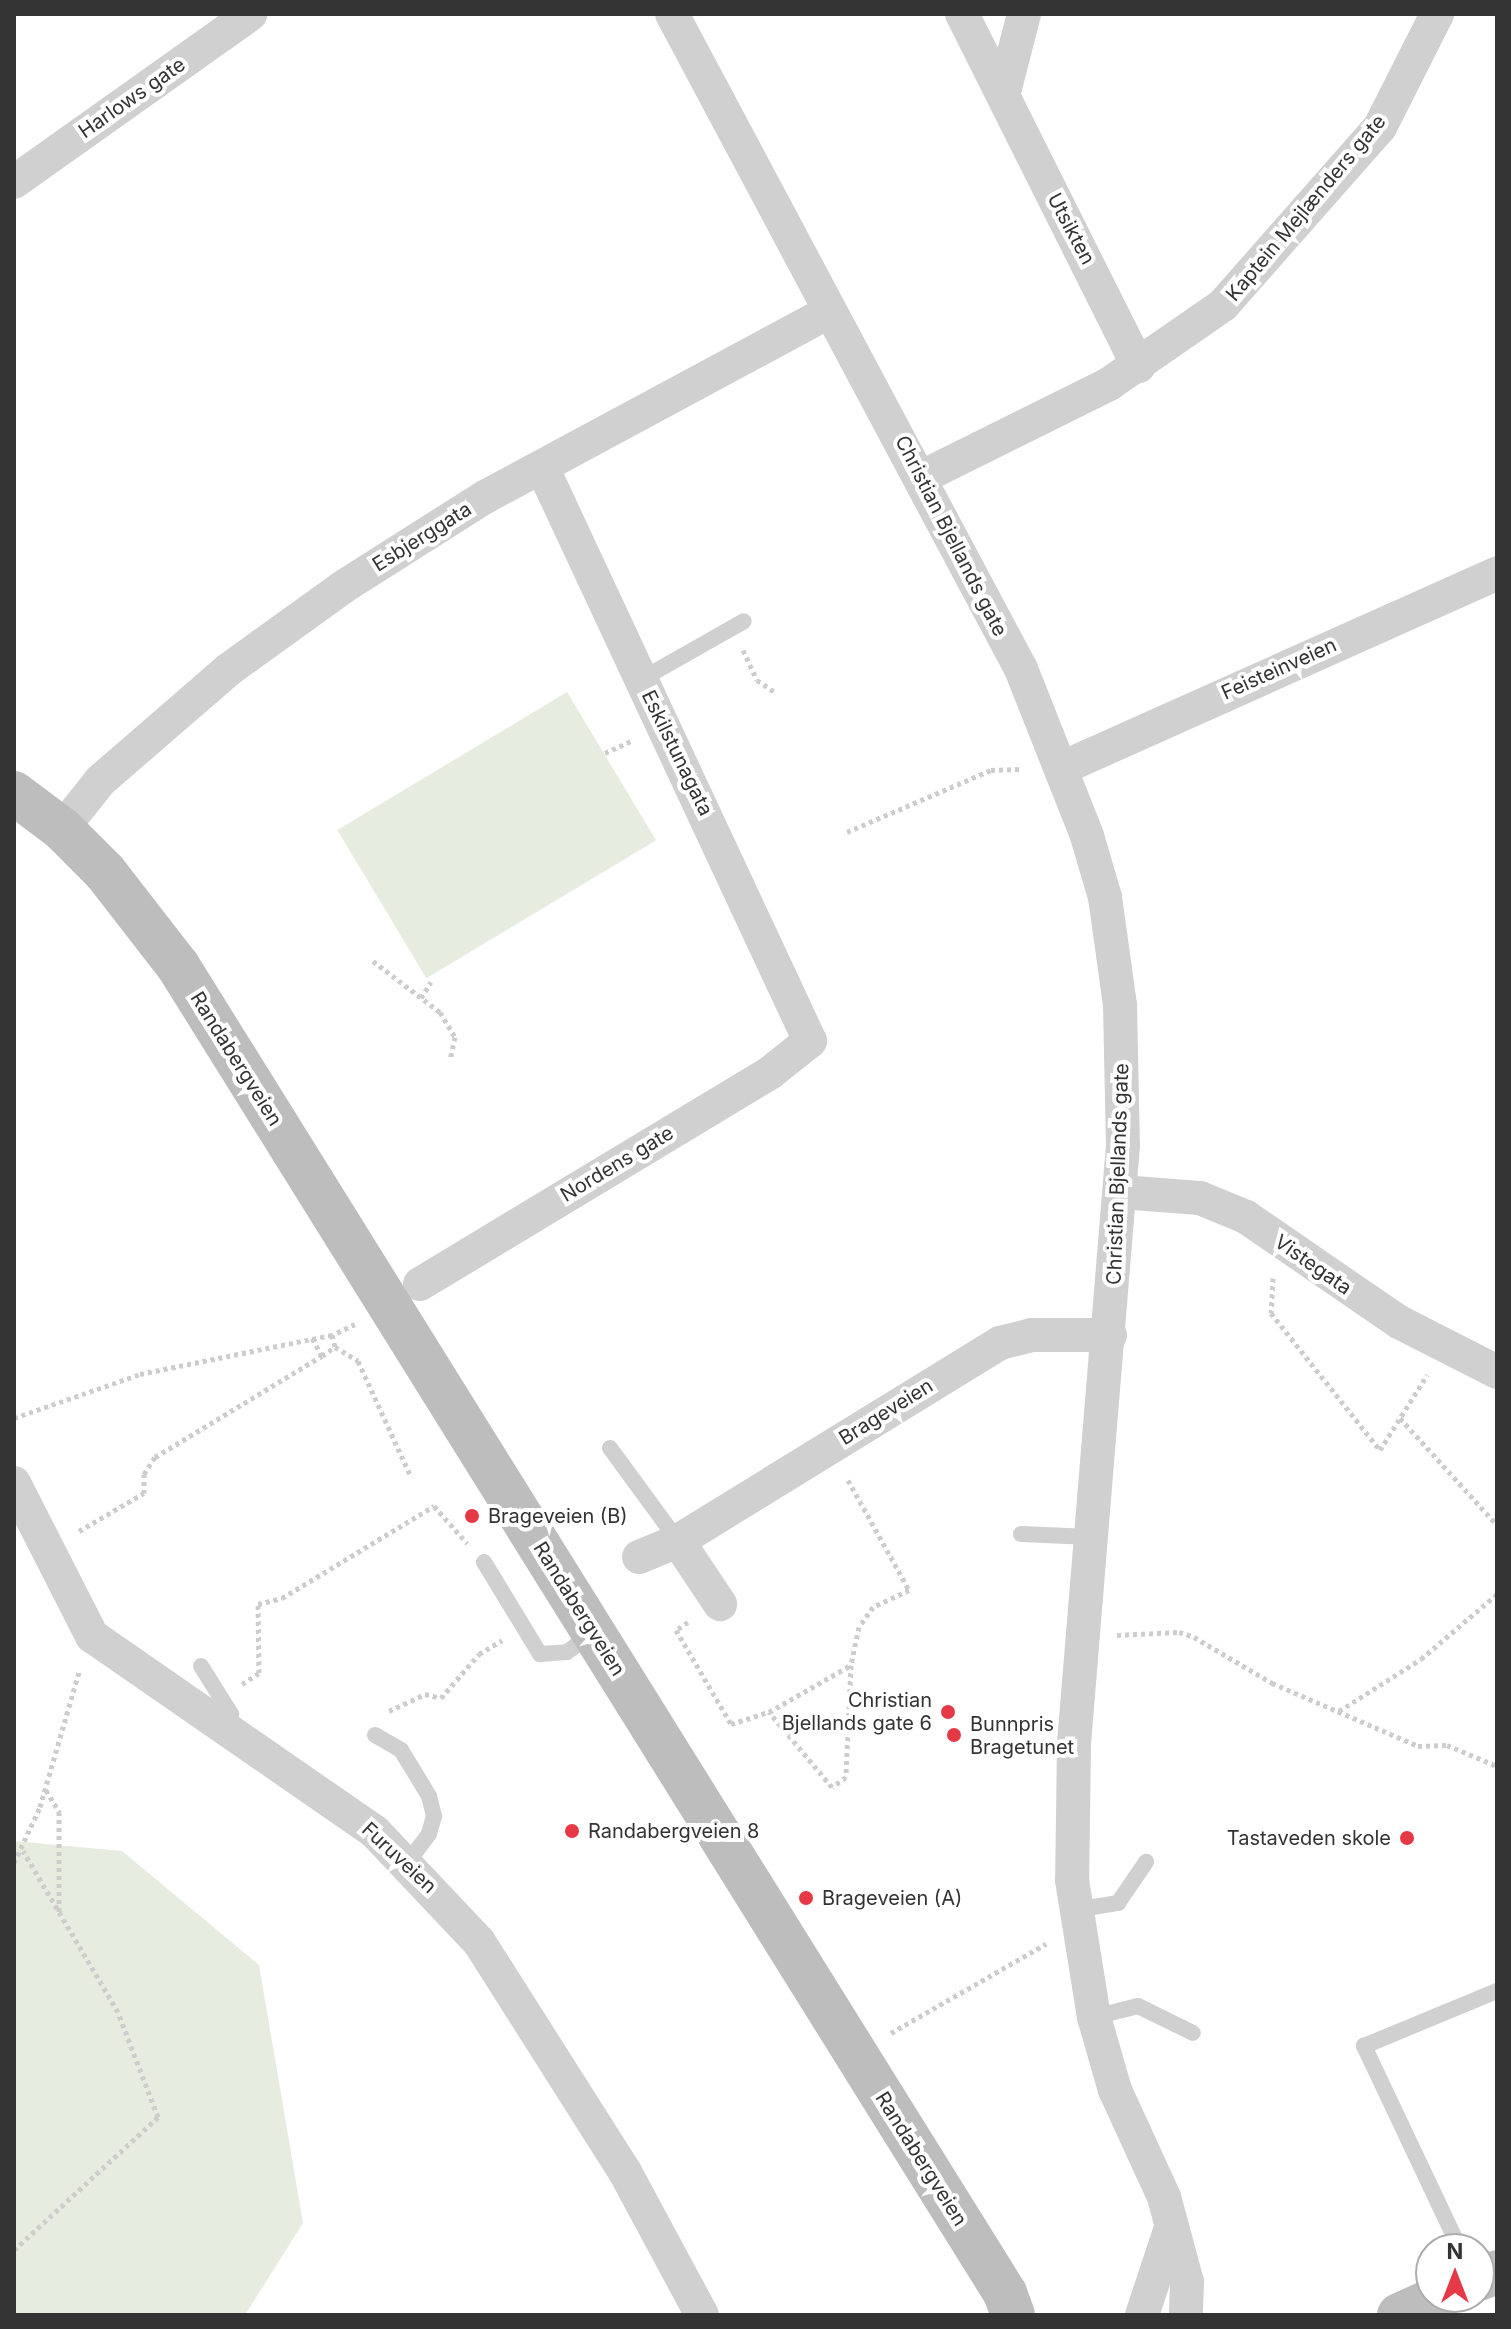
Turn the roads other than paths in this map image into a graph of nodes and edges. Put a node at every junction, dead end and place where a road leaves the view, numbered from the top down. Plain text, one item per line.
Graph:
1 (250, 14) edge
2 (672, 14) edge
3 (962, 14) edge
4 (1024, 14) edge
5 (1437, 14) edge
6 (1004, 92) junction
7 (14, 182) edge
8 (829, 312) junction
9 (1138, 366) junction
10 (542, 467) junction
11 (922, 477) junction
12 (1497, 573) edge
13 (738, 624) road end
14 (642, 679) junction
15 (1062, 768) junction
16 (14, 793) edge
17 (62, 829) junction
18 (810, 1041) joint
19 (1120, 1192) junction
20 (420, 1284) dead end
21 (1110, 1335) junction
22 (1497, 1372) edge
23 (610, 1448) dead end
24 (14, 1483) edge
25 (1021, 1534) dead end
26 (1091, 1537) junction
27 (678, 1541) junction
28 (639, 1557) dead end
29 (484, 1562) road end
30 (720, 1604) dead end
31 (594, 1632) junction
32 (201, 1666) dead end
33 (213, 1718) junction
34 (375, 1735) road end
35 (408, 1862) junction
36 (1146, 1862) dead end
37 (1075, 1910) junction
38 (1497, 1991) edge
39 (1094, 2017) junction
40 (1193, 2033) dead end
41 (1171, 2228) junction
42 (1452, 2233) edge
43 (1016, 2308) edge
44 (702, 2315) edge
45 (1142, 2315) edge
46 (1186, 2315) edge

1 - 7 street, Harlows gate
2 - 8 street, Christian Bjellands gate
3 - 6 street, Utsikten
4 - 6 street
5 - 9 street, Kaptein Mejlænders gate
6 - 9 street, Utsikten
8 - 10 street, Esbjerggata
8 - 11 street, Christian Bjellands gate
9 - 11 street, Kaptein Mejlænders gate
10 - 14 street, Eskilstunagata
10 - 17 street, Esbjerggata
11 - 15 street, Christian Bjellands gate
12 - 15 street, Feisteinveien
13 - 14 lane
14 - 18 street, Eskilstunagata
15 - 19 street, Christian Bjellands gate
16 - 17 main road, Randabergveien
17 - 31 main road, Randabergveien
18 - 20 street, Nordens gate
19 - 21 street, Christian Bjellands gate
19 - 22 street, Vistegata
21 - 26 street, Christian Bjellands gate
21 - 27 street, Brageveien
23 - 27 lane
24 - 33 street, Furuveien
25 - 26 lane
26 - 37 street, Christian Bjellands gate
27 - 28 street, Brageveien
27 - 30 street
29 - 31 lane
31 - 43 main road, Randabergveien
32 - 33 lane
33 - 35 street, Furuveien
34 - 35 lane
35 - 44 street, Furuveien
36 - 37 lane
37 - 39 street, Christian Bjellands gate
38 - 42 lane
39 - 40 lane
39 - 41 street, Christian Bjellands gate
41 - 45 street
41 - 46 street, Christian Bjellands gate

